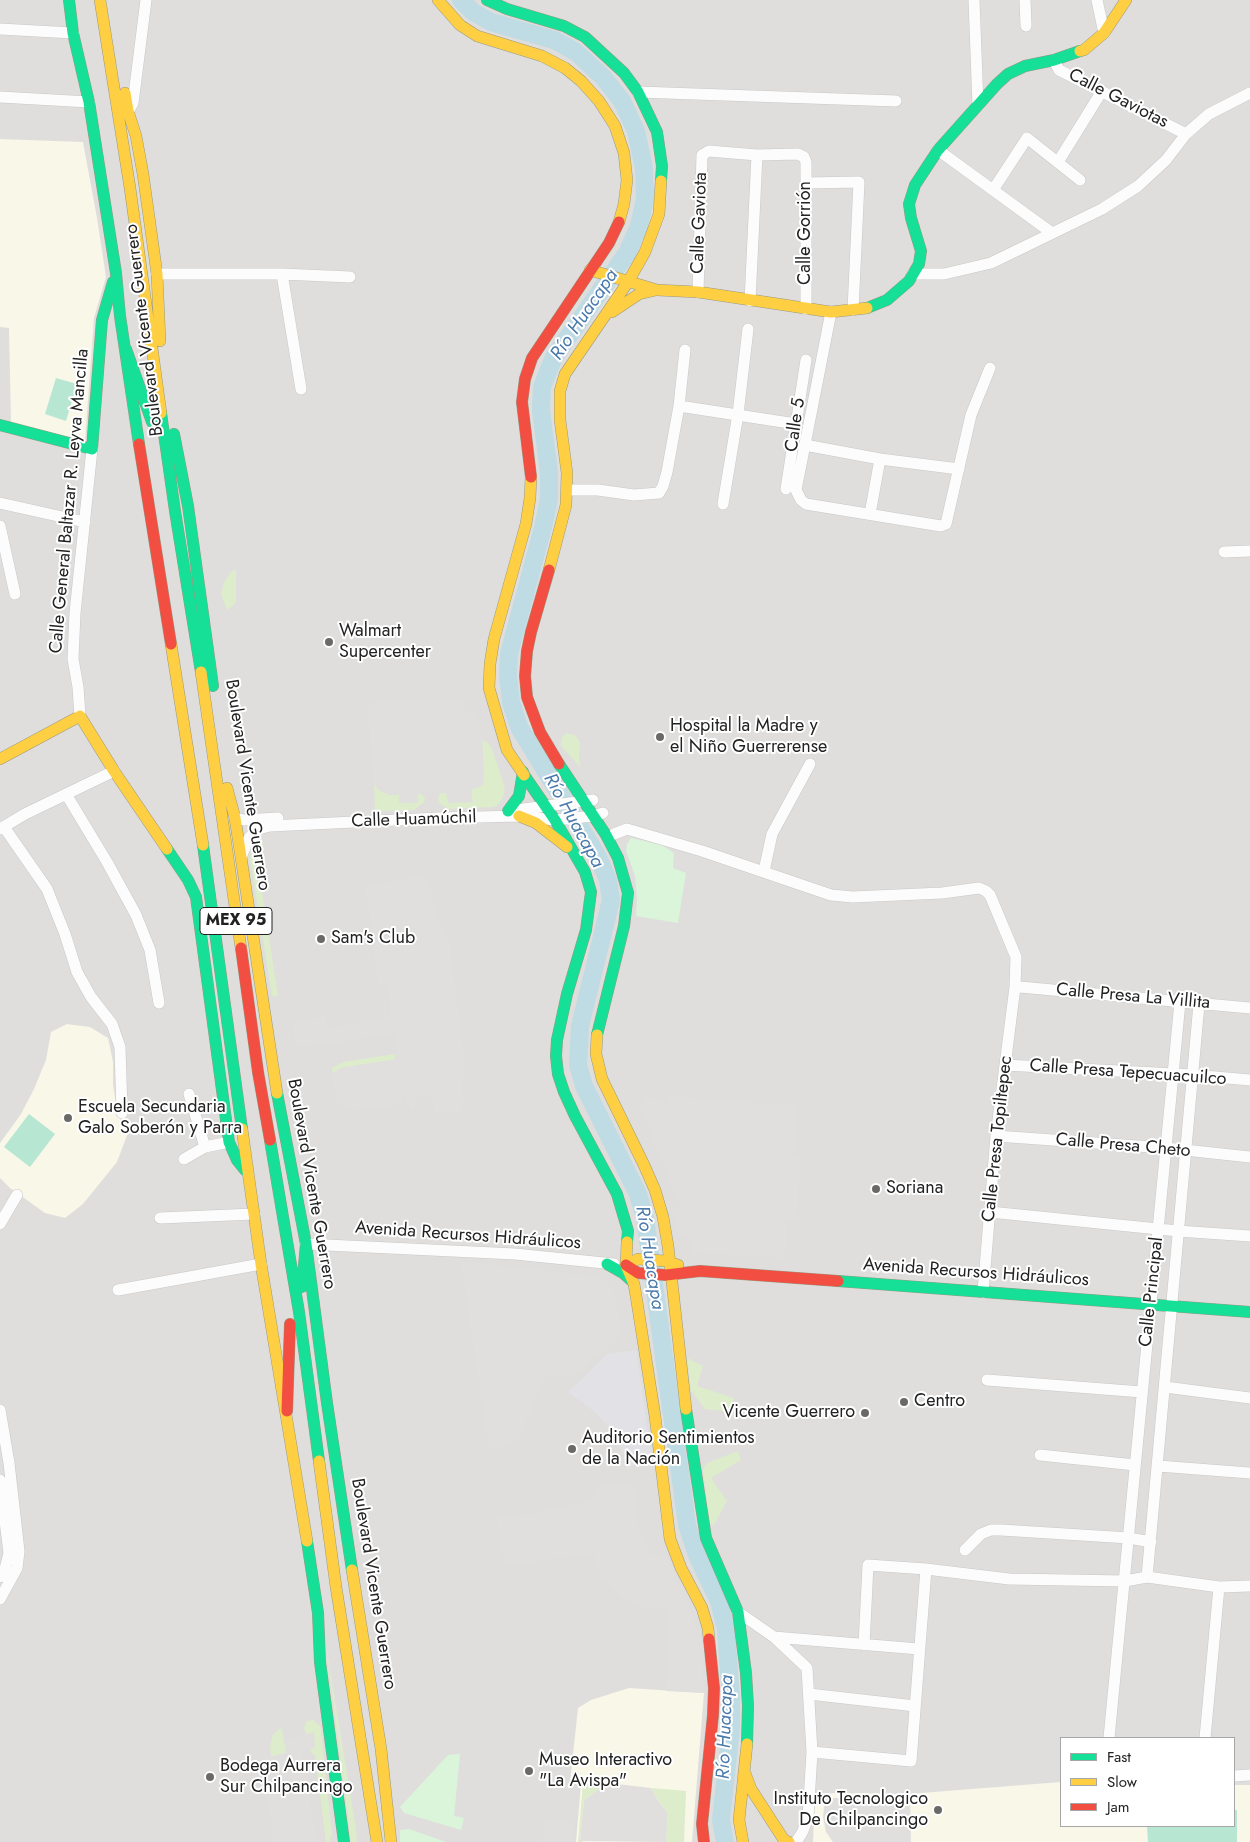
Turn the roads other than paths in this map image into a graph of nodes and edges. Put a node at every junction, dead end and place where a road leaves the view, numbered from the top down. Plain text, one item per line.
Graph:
1 (68, 0) edge
2 (90, 0) edge
3 (100, 0) edge
4 (110, 0) edge
5 (146, 0) edge
6 (438, 0) edge
7 (487, 0) edge
8 (974, 0) edge
9 (1026, 0) edge
10 (1097, 0) edge
11 (1126, 0) edge
12 (1026, 26) dead end
13 (0, 28) edge
14 (74, 33) junction
15 (1104, 33) junction
16 (1054, 60) junction
17 (1102, 91) junction
18 (638, 92) junction
19 (1250, 93) edge
20 (0, 97) edge
21 (896, 101) dead end
22 (89, 102) junction
23 (978, 106) junction
24 (128, 111) junction
25 (1186, 134) junction
26 (938, 150) junction
27 (757, 155) junction
28 (1058, 162) junction
29 (1080, 180) dead end
30 (806, 183) junction
31 (993, 190) junction
32 (1052, 233) junction
33 (645, 252) junction
34 (593, 270) junction
35 (116, 273) junction
36 (157, 274) junction
37 (282, 274) junction
38 (913, 274) junction
39 (350, 277) dead end
40 (625, 280) junction
41 (144, 289) junction
42 (657, 290) junction
43 (698, 292) junction
44 (750, 301) junction
45 (806, 310) junction
46 (853, 310) junction
47 (831, 312) junction
48 (120, 316) junction
49 (604, 318) junction
50 (102, 320) junction
51 (748, 329) dead end
52 (160, 340) junction
53 (126, 349) junction
54 (685, 350) dead end
55 (806, 360) dead end
56 (990, 368) dead end
57 (300, 389) dead end
58 (679, 406) junction
59 (738, 414) junction
60 (152, 422) junction
61 (796, 424) junction
62 (0, 426) edge
63 (805, 445) junction
64 (92, 449) junction
65 (880, 459) junction
66 (959, 469) junction
67 (786, 489) dead end
68 (567, 490) junction
69 (0, 503) edge
70 (723, 504) dead end
71 (870, 514) junction
72 (85, 522) junction
73 (0, 526) edge
74 (1250, 551) edge
75 (1224, 552) dead end
76 (15, 594) dead end
77 (80, 716) junction
78 (0, 759) edge
79 (810, 764) dead end
80 (114, 770) junction
81 (523, 772) junction
82 (66, 794) junction
83 (589, 801) junction
84 (547, 807) junction
85 (514, 814) junction
86 (598, 815) junction
87 (234, 818) junction
88 (555, 820) junction
89 (2, 828) edge
90 (614, 834) junction
91 (573, 851) junction
92 (241, 857) junction
93 (764, 871) junction
94 (628, 893) junction
95 (252, 933) junction
96 (245, 975) junction
97 (1015, 987) junction
98 (1180, 1002) junction
99 (159, 1003) dead end
100 (1199, 1004) junction
101 (1250, 1008) edge
102 (241, 1037) dead end
103 (1006, 1065) junction
104 (1173, 1075) junction
105 (1193, 1076) junction
106 (1250, 1080) edge
107 (189, 1094) dead end
108 (122, 1113) dead end
109 (996, 1136) junction
110 (229, 1142) junction
111 (204, 1147) junction
112 (1166, 1148) junction
113 (1185, 1151) junction
114 (1250, 1157) edge
115 (184, 1158) dead end
116 (262, 1161) dead end
117 (248, 1174) junction
118 (16, 1195) dead end
119 (990, 1212) junction
120 (254, 1214) junction
121 (160, 1218) dead end
122 (0, 1224) edge
123 (1158, 1229) junction
124 (1178, 1232) junction
125 (1250, 1236) edge
126 (306, 1244) junction
127 (668, 1246) junction
128 (261, 1264) junction
129 (607, 1264) junction
130 (626, 1265) junction
131 (668, 1268) junction
132 (700, 1270) junction
133 (634, 1284) junction
134 (118, 1290) dead end
135 (983, 1292) junction
136 (1150, 1304) junction
137 (1172, 1305) junction
138 (675, 1307) junction
139 (299, 1312) junction
140 (1250, 1312) edge
141 (290, 1324) junction
142 (987, 1380) dead end
143 (1165, 1387) junction
144 (1142, 1392) junction
145 (1250, 1398) edge
146 (0, 1410) edge
147 (287, 1411) junction
148 (1040, 1455) dead end
149 (5, 1465) edge
150 (1135, 1465) junction
151 (1158, 1466) junction
152 (1250, 1473) edge
153 (0, 1480) edge
154 (1128, 1538) junction
155 (1151, 1542) junction
156 (965, 1550) dead end
157 (926, 1569) junction
158 (0, 1577) edge
159 (1147, 1577) junction
160 (1125, 1581) junction
161 (1250, 1586) edge
162 (1219, 1587) junction
163 (0, 1599) edge
164 (738, 1612) junction
165 (774, 1637) junction
166 (864, 1645) junction
167 (918, 1649) junction
168 (809, 1694) junction
169 (915, 1706) junction
170 (1109, 1737) edge
171 (1206, 1737) edge
172 (812, 1752) junction
173 (745, 1771) junction
174 (1250, 1775) edge
175 (1235, 1776) edge
176 (344, 1840) edge
177 (367, 1842) edge
178 (377, 1842) edge
179 (392, 1842) edge
180 (704, 1842) edge
181 (743, 1842) edge
182 (787, 1842) edge

1 - 14 main road, Boulevard Vicente Guerrero
2 - 60 main road, Boulevard Vicente Guerrero / MEX 95
3 - 41 main road, Boulevard Vicente Guerrero / MEX 95
4 - 24 main road, Boulevard Vicente Guerrero
5 - 24 street
6 - 34 main road
7 - 18 main road
8 - 23 street
9 - 12 street
10 - 15 street
11 - 15 main road
13 - 14 street
14 - 22 main road, Boulevard Vicente Guerrero
15 - 16 main road
16 - 17 street, Calle Gaviotas
16 - 23 main road
17 - 25 street, Calle Gaviotas
17 - 28 street
18 - 21 street
18 - 33 main road
19 - 25 street
20 - 22 street
22 - 35 main road, Boulevard Vicente Guerrero
23 - 26 main road
24 - 36 main road, Boulevard Vicente Guerrero
25 - 32 street
26 - 31 street
26 - 38 main road
27 - 30 street, Calle Gorrión
27 - 43 street, Calle Gaviota
27 - 44 street
28 - 29 street
28 - 31 street
30 - 45 street, Calle Gorrión
30 - 46 street
31 - 32 street
32 - 38 street
33 - 40 main road
33 - 42 main road
34 - 40 main road
34 - 81 main road
35 - 48 main road, Boulevard Vicente Guerrero
35 - 50 main road, Calle General Baltazar R. Leyva Mancilla
36 - 37 street
36 - 52 main road, Boulevard Vicente Guerrero
37 - 39 street
37 - 57 street
38 - 46 main road
40 - 42 main road
40 - 49 main road
41 - 52 main road
41 - 96 main road, Boulevard Vicente Guerrero / MEX 95
42 - 43 main road
42 - 49 main road
43 - 44 main road
44 - 45 main road
45 - 47 main road
46 - 47 main road
47 - 63 street
48 - 50 main road
48 - 53 main road, Boulevard Vicente Guerrero
49 - 68 main road
50 - 64 main road, Calle General Baltazar R. Leyva Mancilla
51 - 59 street
52 - 87 main road, Boulevard Vicente Guerrero
53 - 60 main road
53 - 117 main road, Boulevard Vicente Guerrero
54 - 58 street
55 - 61 street, Calle 5
56 - 66 street
58 - 59 street
58 - 68 street
59 - 61 street
59 - 70 street
60 - 102 main road, Boulevard Vicente Guerrero / MEX 95
61 - 67 street, Calle 5
62 - 64 main road
63 - 65 street
63 - 71 street
64 - 72 street, Calle General Baltazar R. Leyva Mancilla
65 - 66 street
65 - 71 street
66 - 71 street
68 - 83 main road
69 - 72 street
72 - 77 street, Calle General Baltazar R. Leyva Mancilla
73 - 76 street
74 - 75 street
77 - 78 main road
77 - 80 main road
79 - 93 street
80 - 82 street
80 - 110 main road
81 - 84 main road
81 - 85 main road
82 - 89 street
82 - 99 street
83 - 84 street, Calle Huamúchil
83 - 86 main road
84 - 85 street, Calle Huamúchil
84 - 88 main road
85 - 87 street, Calle Huamúchil
85 - 88 street, Calle Huamúchil
85 - 91 main road
85 - 92 street, Calle Huamúchil
86 - 88 street, Calle Huamúchil
86 - 90 street
86 - 94 main road
87 - 92 main road, Boulevard Vicente Guerrero
88 - 91 main road
89 - 108 street
90 - 93 street
90 - 94 street
91 - 130 main road
92 - 95 main road, Boulevard Vicente Guerrero
93 - 97 street, Calle Presa Topiltepec
94 - 127 main road
95 - 96 main road
95 - 126 main road, Boulevard Vicente Guerrero
96 - 139 main road, Boulevard Vicente Guerrero / MEX 95
97 - 98 street, Calle Presa La Villita
97 - 103 street, Calle Presa Topiltepec
98 - 100 street, Calle Presa La Villita
98 - 104 street, Calle Principal
100 - 101 street, Calle Presa La Villita
100 - 105 street, Calle Principal
103 - 104 street, Calle Presa Tepecuacuilco
103 - 109 street, Calle Presa Topiltepec
104 - 105 street, Calle Presa Tepecuacuilco
104 - 112 street, Calle Principal
105 - 106 street, Calle Presa Tepecuacuilco
105 - 113 street, Calle Principal
107 - 111 street
109 - 112 street, Calle Presa Cheto
109 - 119 street, Calle Presa Topiltepec
110 - 111 street
110 - 117 main road
111 - 115 street
112 - 113 street, Calle Presa Cheto
112 - 123 street, Calle Principal
113 - 114 street, Calle Presa Cheto
113 - 124 street, Calle Principal
116 - 141 main road
117 - 120 main road, Boulevard Vicente Guerrero
118 - 122 street
119 - 123 street
119 - 135 street, Calle Presa Topiltepec
120 - 121 street
120 - 128 main road, Boulevard Vicente Guerrero
123 - 124 street
123 - 136 street, Calle Principal
124 - 125 street
124 - 137 street, Calle Principal
126 - 129 street, Avenida Recursos Hidráulicos
126 - 139 main road
126 - 179 main road, Boulevard Vicente Guerrero
127 - 131 main road
127 - 132 main road
128 - 134 street
128 - 147 main road, Boulevard Vicente Guerrero
129 - 130 street, Avenida Recursos Hidráulicos
129 - 133 main road
130 - 131 main road, Avenida Recursos Hidráulicos
130 - 131 main road, Avenida Recursos Hidráulicos
130 - 133 main road
131 - 132 main road, Avenida Recursos Hidráulicos
131 - 138 main road
132 - 135 main road, Avenida Recursos Hidráulicos
132 - 138 main road
133 - 180 main road
135 - 136 main road, Avenida Recursos Hidráulicos
136 - 137 main road, Avenida Recursos Hidráulicos
136 - 144 street, Calle Principal
137 - 140 main road, Avenida Recursos Hidráulicos
137 - 143 street, Calle Principal
138 - 164 main road
139 - 178 main road, Boulevard Vicente Guerrero / MEX 95
141 - 147 main road
141 - 177 main road
142 - 144 street
143 - 145 street
143 - 151 street, Calle Principal
144 - 150 street, Calle Principal
146 - 149 street
147 - 176 main road, Boulevard Vicente Guerrero
148 - 150 street
149 - 163 street
150 - 154 street, Calle Principal
151 - 152 street
151 - 155 street, Calle Principal
153 - 158 street
154 - 155 street
154 - 156 street
154 - 160 street, Calle Principal
155 - 159 street, Calle Principal
157 - 160 street
157 - 166 street
157 - 167 street
159 - 160 street
159 - 162 street
160 - 170 street, Calle Principal
161 - 162 street
162 - 171 street
164 - 165 street
164 - 173 main road
165 - 166 street
165 - 168 street
166 - 167 street
167 - 169 street
168 - 169 street
168 - 172 street
169 - 172 street
172 - 182 street
173 - 181 main road
173 - 182 main road
174 - 175 street

